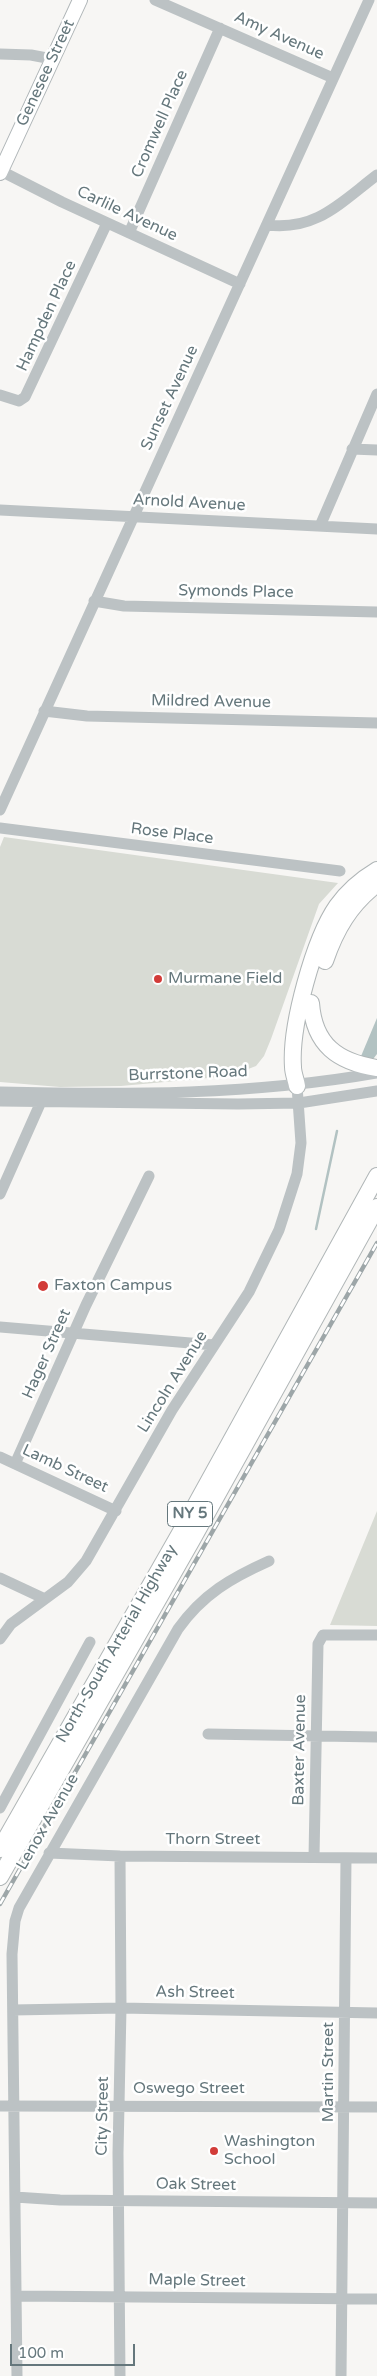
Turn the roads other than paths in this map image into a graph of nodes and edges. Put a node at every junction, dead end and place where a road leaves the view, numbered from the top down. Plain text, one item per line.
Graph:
1 (80, 0) edge
2 (155, 0) edge
3 (369, 0) edge
4 (220, 28) junction
5 (0, 54) edge
6 (52, 59) junction
7 (333, 78) junction
8 (1, 172) edge
9 (377, 176) edge
10 (108, 223) junction
11 (267, 225) junction
12 (128, 233) junction
13 (240, 284) junction
14 (377, 394) edge
15 (0, 395) edge
16 (352, 448) junction
17 (377, 450) edge
18 (0, 510) edge
19 (134, 516) junction
20 (320, 526) junction
21 (377, 529) edge
22 (94, 601) junction
23 (377, 612) edge
24 (44, 711) junction
25 (377, 723) edge
26 (0, 810) edge
27 (0, 828) edge
28 (377, 870) edge
29 (340, 871) dead end
30 (377, 884) edge
31 (312, 1003) junction
32 (377, 1068) edge
33 (377, 1073) edge
34 (297, 1086) junction
35 (377, 1091) edge
36 (0, 1092) edge
37 (43, 1098) junction
38 (0, 1101) edge
39 (299, 1103) junction
40 (149, 1176) dead end
41 (377, 1176) edge
42 (0, 1194) edge
43 (377, 1207) edge
44 (0, 1327) edge
45 (75, 1333) junction
46 (214, 1345) junction
47 (0, 1457) edge
48 (15, 1464) junction
49 (116, 1511) junction
50 (269, 1561) dead end
51 (0, 1578) edge
52 (45, 1599) junction
53 (377, 1635) edge
54 (0, 1640) edge
55 (90, 1642) dead end
56 (208, 1734) dead end
57 (316, 1736) junction
58 (377, 1737) edge
59 (0, 1808) edge
60 (0, 1849) edge
61 (49, 1853) junction
62 (120, 1856) junction
63 (314, 1857) junction
64 (346, 1858) junction
65 (377, 1858) edge
66 (0, 1877) edge
67 (121, 2008) junction
68 (13, 2010) junction
69 (345, 2012) junction
70 (377, 2013) edge
71 (119, 2105) junction
72 (0, 2106) edge
73 (14, 2106) junction
74 (345, 2107) junction
75 (377, 2107) edge
76 (14, 2197) junction
77 (120, 2201) junction
78 (342, 2203) junction
79 (377, 2203) edge
80 (17, 2296) junction
81 (121, 2296) junction
82 (341, 2299) junction
83 (377, 2299) edge
84 (17, 2376) edge
85 (120, 2376) edge
86 (341, 2376) edge

1 - 6 main road, Genesee Street
2 - 4 street, Amy Avenue
3 - 7 street, Sunset Avenue
4 - 7 street, Amy Avenue
4 - 12 street, Cromwell Place
5 - 6 street
6 - 8 main road, Genesee Street
7 - 11 street, Sunset Avenue
8 - 10 street, Carlile Avenue
9 - 11 street
10 - 12 street, Carlile Avenue
10 - 15 street, Hampden Place
11 - 13 street, Sunset Avenue
12 - 13 street, Carlile Avenue
13 - 19 street, Sunset Avenue
14 - 16 street
16 - 17 street
16 - 20 street
18 - 19 street, Arnold Avenue
19 - 20 street, Arnold Avenue
19 - 22 street, Sunset Avenue
20 - 21 street, Arnold Avenue
22 - 23 street, Symonds Place
22 - 24 street, Sunset Avenue
24 - 25 street, Mildred Avenue
24 - 26 street, Sunset Avenue
27 - 29 street, Rose Place
28 - 34 highway
30 - 31 highway
31 - 32 highway
31 - 34 highway
33 - 34 street, Burrstone Road
34 - 37 street, Burrstone Road
34 - 39 street, Lincoln Avenue
35 - 39 street, Burrstone Road
36 - 37 street, Burrstone Road
37 - 38 street, Burrstone Road
37 - 39 street, Burrstone Road
37 - 42 street
39 - 46 street, Lincoln Avenue
40 - 45 street, Hager Street
41 - 60 highway, North-South Arterial Highway / NY 5
43 - 66 highway, North-South Arterial Highway / NY 5
44 - 45 street
45 - 46 street
45 - 48 street, Hager Street
46 - 49 street, Lincoln Avenue
47 - 48 street, Lamb Street
48 - 49 street, Lamb Street
49 - 52 street, Lincoln Avenue
50 - 61 street, Lenox Avenue
51 - 52 street
52 - 54 street, Lincoln Avenue
53 - 57 street, Baxter Avenue
55 - 59 street
56 - 57 street
57 - 58 street
57 - 63 street, Baxter Avenue
61 - 62 street, Thorn Street
61 - 68 street, Lenox Avenue
62 - 63 street, Thorn Street
62 - 67 street, City Street
63 - 64 street, Thorn Street
64 - 65 street, Thorn Street
64 - 69 street, Martin Street
67 - 68 street, Ash Street
67 - 69 street, Ash Street
67 - 71 street, City Street
68 - 73 street, Lenox Avenue
69 - 70 street, Ash Street
69 - 74 street, Martin Street
71 - 73 street, Oswego Street
71 - 74 street, Oswego Street
71 - 77 street, City Street
72 - 73 street, Oswego Street
73 - 76 street, Lenox Avenue
74 - 75 street, Oswego Street
74 - 78 street, Martin Street
76 - 77 street, Oak Street
76 - 80 street, Lenox Avenue
77 - 78 street, Oak Street
77 - 81 street, City Street
78 - 79 street, Oak Street
78 - 82 street, Martin Street
80 - 81 street, Maple Street
80 - 84 street, Lenox Avenue
81 - 82 street, Maple Street
81 - 85 street, City Street
82 - 83 street, Maple Street
82 - 86 street, Martin Street

